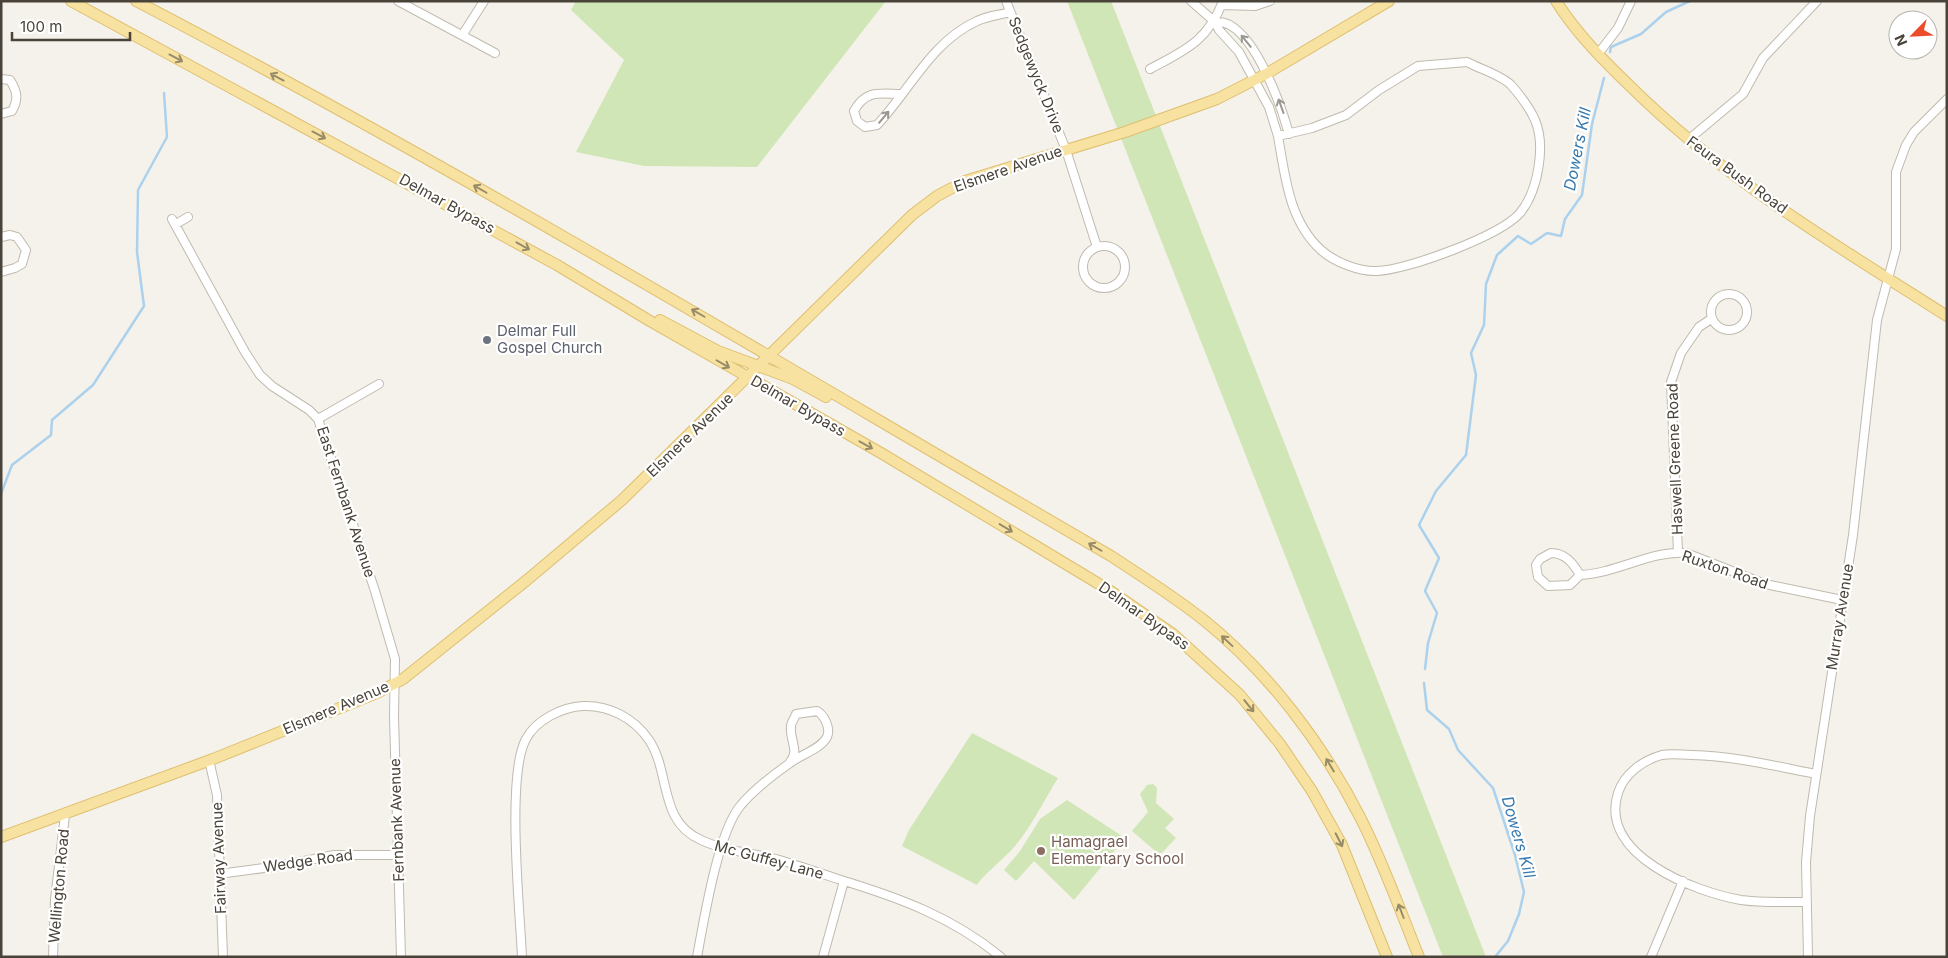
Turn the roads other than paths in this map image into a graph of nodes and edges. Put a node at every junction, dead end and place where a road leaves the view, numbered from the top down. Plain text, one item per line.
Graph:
1 (71, 1) edge
2 (136, 1) edge
3 (398, 1) edge
4 (484, 1) edge
5 (1006, 1) edge
6 (1191, 1) edge
7 (1270, 1) edge
8 (1389, 1) edge
9 (1556, 1) edge
10 (1631, 1) edge
11 (1817, 1) edge
12 (1222, 3) edge
13 (1010, 12) junction
14 (1215, 22) junction
15 (463, 34) junction
16 (495, 54) dead end
17 (1598, 54) junction
18 (1150, 69) dead end
19 (1266, 74) junction
20 (1, 79) edge
21 (1254, 80) junction
22 (902, 94) junction
23 (1947, 99) edge
24 (1, 114) edge
25 (1289, 134) junction
26 (1278, 136) junction
27 (1688, 140) junction
28 (1066, 150) junction
29 (188, 217) dead end
30 (1, 237) edge
31 (1096, 247) junction
32 (1, 272) edge
33 (1889, 278) junction
34 (613, 299) junction
35 (1947, 316) edge
36 (1711, 319) junction
37 (770, 356) junction
38 (759, 366) junction
39 (748, 378) junction
40 (379, 384) dead end
41 (318, 419) junction
42 (914, 442) junction
43 (1678, 553) junction
44 (1580, 574) junction
45 (1842, 600) junction
46 (394, 684) junction
47 (209, 760) junction
48 (790, 762) junction
49 (1816, 774) junction
50 (65, 815) junction
51 (1, 837) edge
52 (722, 848) junction
53 (398, 856) junction
54 (219, 874) junction
55 (844, 881) junction
56 (1683, 881) junction
57 (1806, 902) junction
58 (53, 957) edge
59 (223, 957) edge
60 (401, 957) edge
61 (522, 957) edge
62 (696, 957) edge
63 (824, 957) edge
64 (1001, 957) edge
65 (1387, 957) edge
66 (1419, 957) edge
67 (1651, 957) edge
68 (1808, 957) edge

1 -> 34 main road, Delmar Bypass
37 -> 2 main road, Delmar Bypass
3 - 15 street
4 - 15 street
5 - 13 street, Sedgewyck Drive
6 - 14 street
7 - 12 street
8 - 19 main road, Elsmere Avenue
9 - 17 main road, Feura Bush Road
10 - 17 street
11 - 27 street
12 - 14 street
13 - 22 street
13 - 28 street, Sedgewyck Drive
14 - 18 street
19 -> 14 street
14 - 21 street
15 - 16 street
17 - 27 main road, Feura Bush Road
19 - 21 main road, Elsmere Avenue
25 -> 19 street
20 - 24 street
21 - 26 street
21 - 28 main road, Elsmere Avenue
22 -> 22 street
23 - 33 street, Murray Avenue
25 - 26 street
25 - 26 street
27 - 33 main road, Feura Bush Road
28 - 31 street, Sedgewyck Drive
28 - 37 main road, Elsmere Avenue
29 - 41 street, East Fernbank Avenue
30 - 32 street
31 - 31 street
33 - 35 main road, Feura Bush Road
33 - 45 street, Murray Avenue
34 - 38 main road
34 -> 39 main road, Delmar Bypass
36 - 36 street, Haswell Greene Road
36 - 43 street, Haswell Greene Road
37 - 38 main road, Elsmere Avenue
37 - 42 main road, Delmar Bypass
38 - 39 main road, Elsmere Avenue
38 - 42 main road
39 - 46 main road, Elsmere Avenue
39 -> 65 main road, Delmar Bypass
40 - 41 street
41 - 46 street, East Fernbank Avenue
66 -> 42 main road, Delmar Bypass
43 - 44 street, Ruxton Road
43 - 45 street, Ruxton Road
44 - 44 street, Ruxton Road
45 - 49 street, Murray Avenue
46 - 47 main road, Elsmere Avenue
46 - 53 street, Fernbank Avenue
47 - 50 main road, Elsmere Avenue
47 - 54 street, Fairway Avenue
48 - 48 street
48 - 52 street
49 - 56 street
49 - 57 street, Murray Avenue
50 - 51 main road, Elsmere Avenue
50 - 58 street, Wellington Road
52 - 55 street, Mc Guffey Lane
52 - 61 street, Mc Guffey Lane
52 - 62 street
53 - 54 street, Wedge Road
53 - 60 street, Fernbank Avenue
54 - 59 street, Fairway Avenue
55 - 63 street
55 - 64 street, Mc Guffey Lane
56 - 57 street
56 - 67 street
57 - 68 street, Murray Avenue

